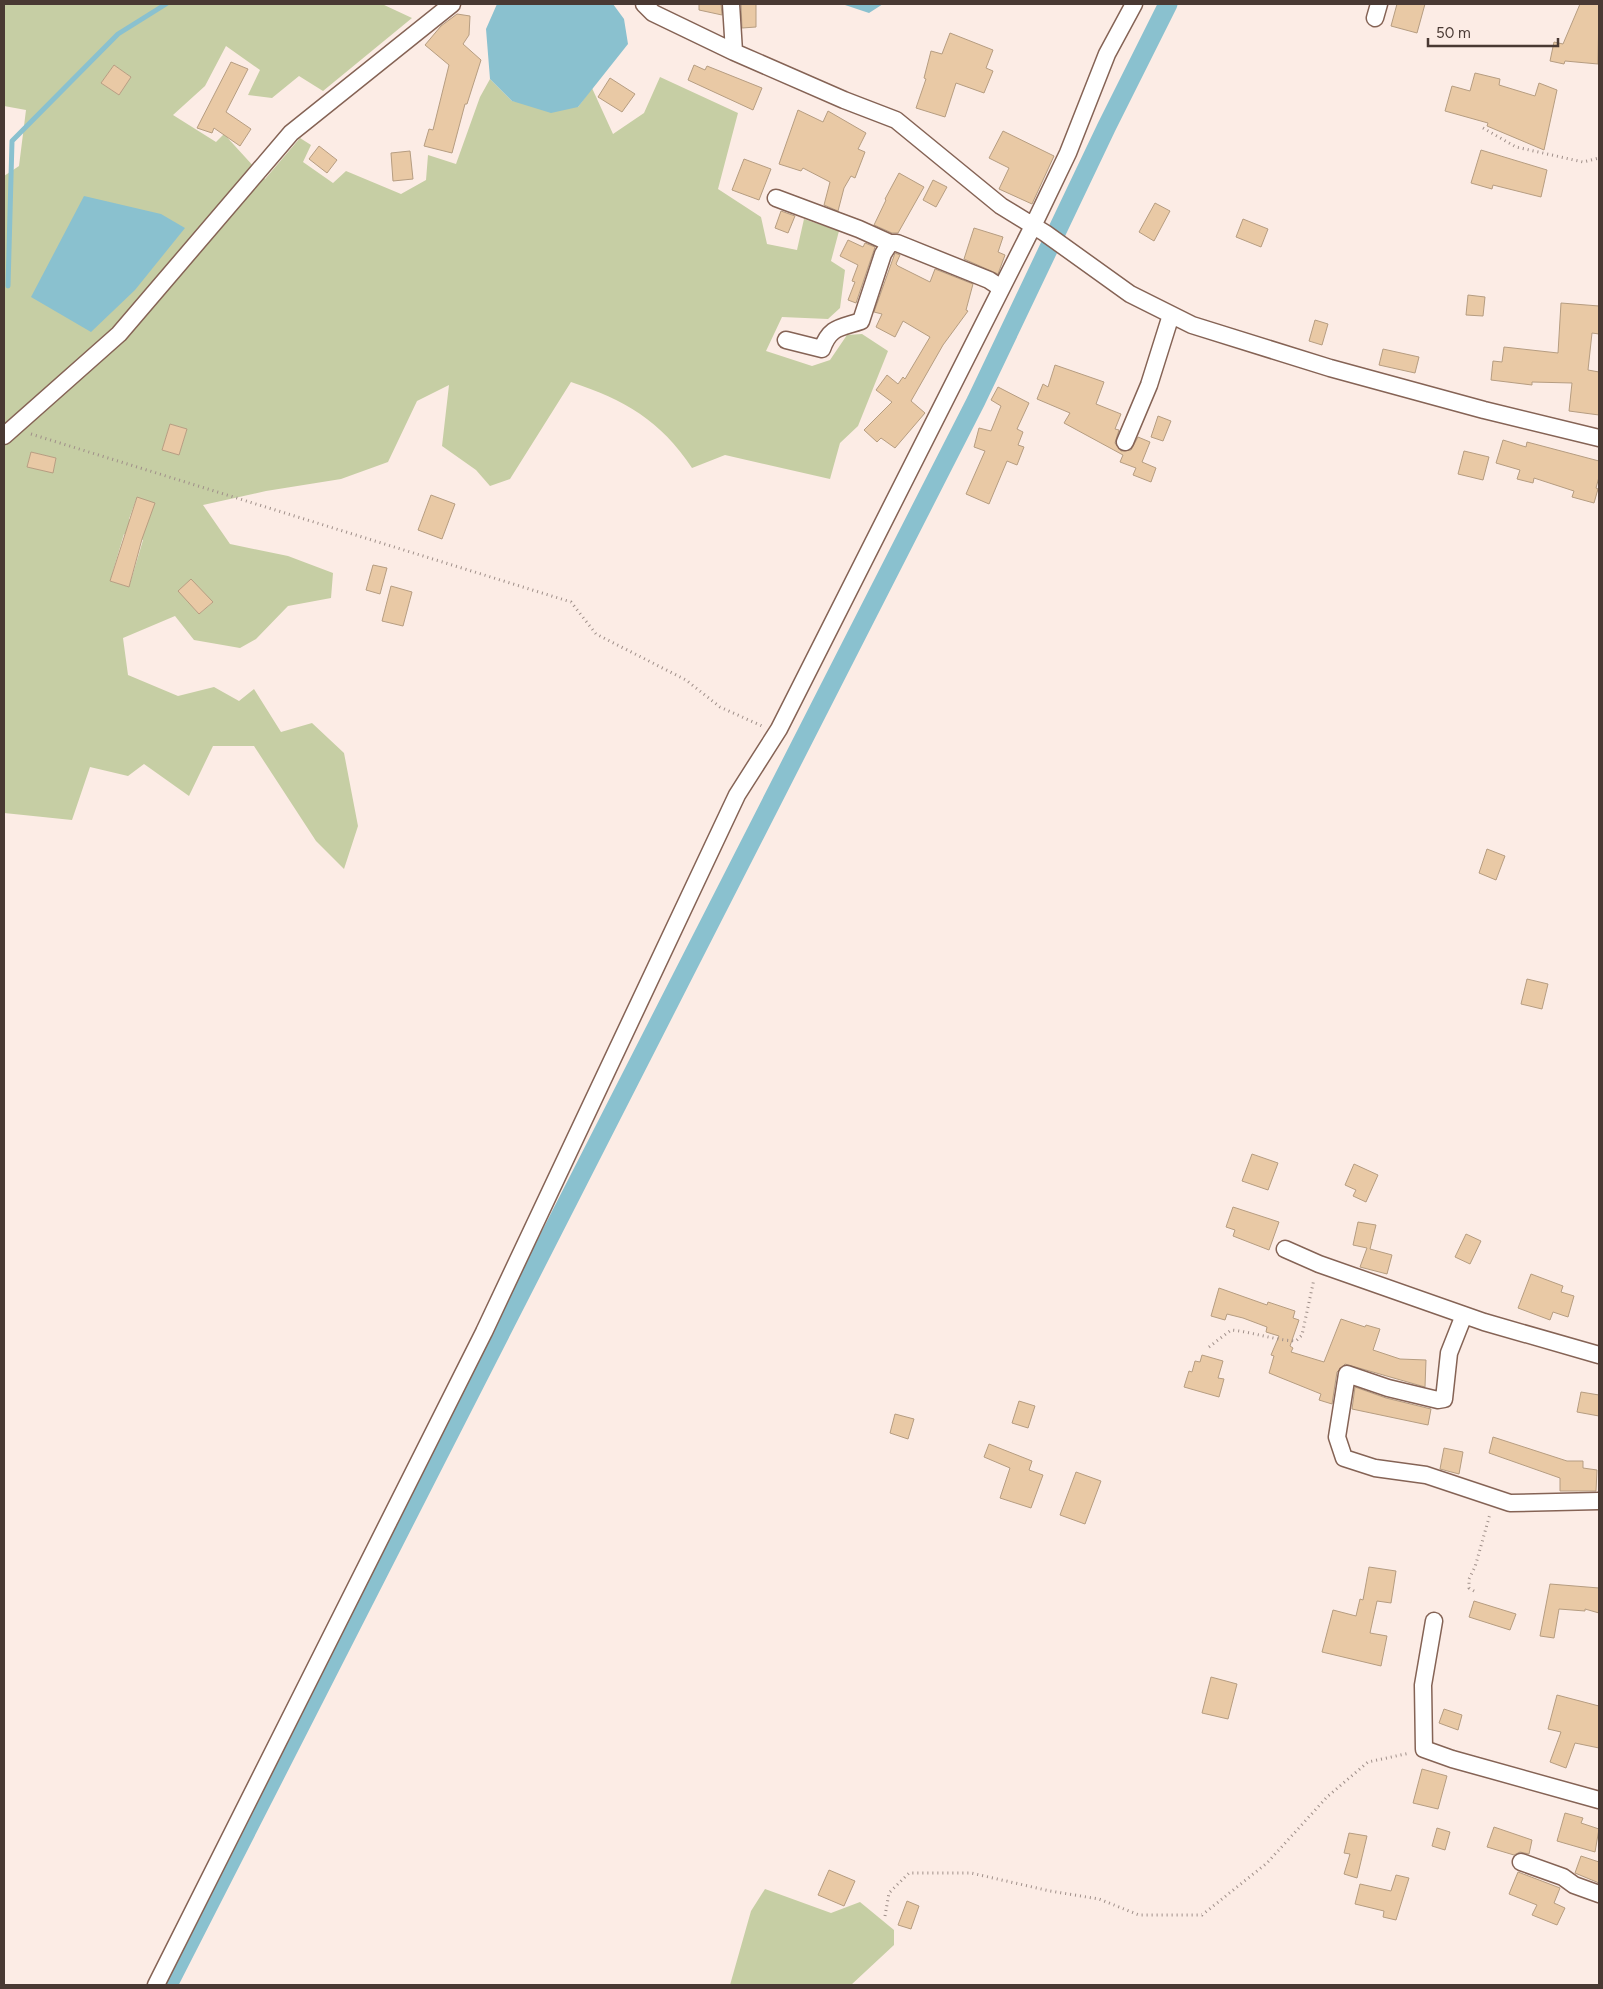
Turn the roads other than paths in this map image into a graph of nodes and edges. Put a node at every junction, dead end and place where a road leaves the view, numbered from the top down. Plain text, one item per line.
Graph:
1 (452, 4) edge
2 (644, 4) edge
3 (731, 4) edge
4 (1134, 4) edge
5 (734, 52) junction
6 (776, 198) dead end
7 (1039, 229) junction
8 (890, 243) junction
9 (1000, 288) junction
10 (1171, 315) junction
11 (786, 340) dead end
12 (8, 432) edge
13 (1599, 438) edge
14 (1125, 442) dead end
15 (1286, 1250) dead end
16 (1464, 1315) junction
17 (1599, 1355) edge
18 (1599, 1501) edge
19 (1434, 1622) dead end
20 (1599, 1800) edge
21 (1521, 1862) dead end
22 (1599, 1894) edge
23 (156, 1985) edge

1 - 12 street
2 - 5 street
3 - 5 street
4 - 7 street
5 - 7 street
6 - 8 street
7 - 9 street
7 - 10 street
8 - 9 street
8 - 11 street
9 - 23 street
10 - 13 street
10 - 14 street
15 - 16 street
16 - 17 street
16 - 18 street
19 - 20 street
21 - 22 street

